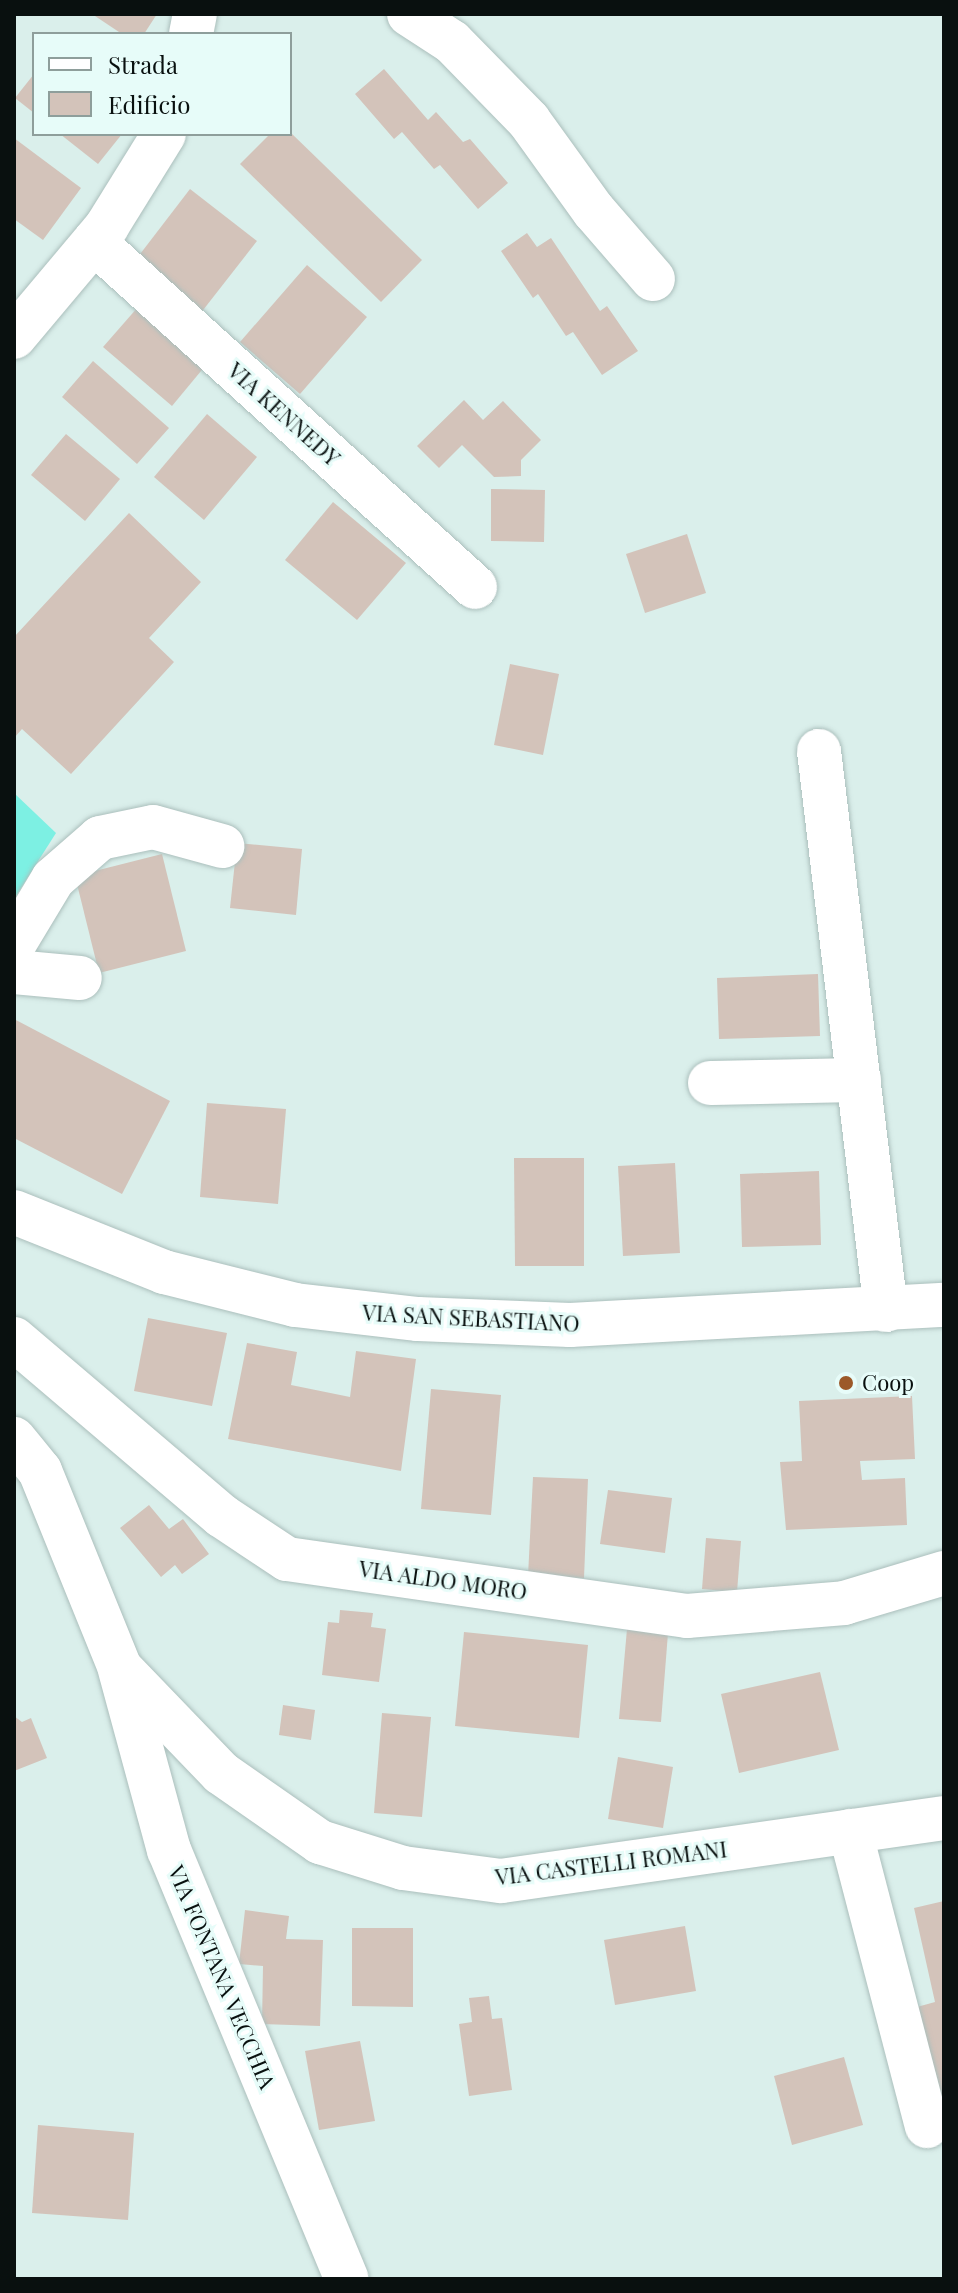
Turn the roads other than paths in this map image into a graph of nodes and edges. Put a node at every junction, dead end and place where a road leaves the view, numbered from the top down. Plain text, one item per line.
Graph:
1 (409, 14) edge
2 (163, 136) edge
3 (94, 242) junction
4 (653, 279) dead end
5 (14, 337) edge
6 (475, 587) dead end
7 (819, 751) dead end
8 (222, 846) dead end
9 (14, 944) edge
10 (14, 972) edge
11 (80, 978) dead end
12 (859, 1080) junction
13 (710, 1083) dead end
14 (14, 1212) edge
15 (944, 1305) edge
16 (886, 1310) junction
17 (14, 1339) edge
18 (14, 1439) edge
19 (944, 1573) edge
20 (120, 1668) junction
21 (944, 1818) edge
22 (850, 1831) junction
23 (927, 2126) dead end
24 (347, 2279) edge

1 - 4 street
2 - 3 street
3 - 5 street
3 - 6 street, VIA KENNEDY
7 - 12 street
8 - 9 street
10 - 11 street
12 - 13 street
12 - 16 street
14 - 16 street, VIA SAN SEBASTIANO
15 - 16 street, VIA SAN SEBASTIANO
17 - 19 street, VIA ALDO MORO
18 - 20 street, VIA CASTELLI ROMANI
20 - 22 street, VIA CASTELLI ROMANI
20 - 24 street, VIA FONTANA VECCHIA
21 - 22 street, VIA CASTELLI ROMANI
22 - 23 street

